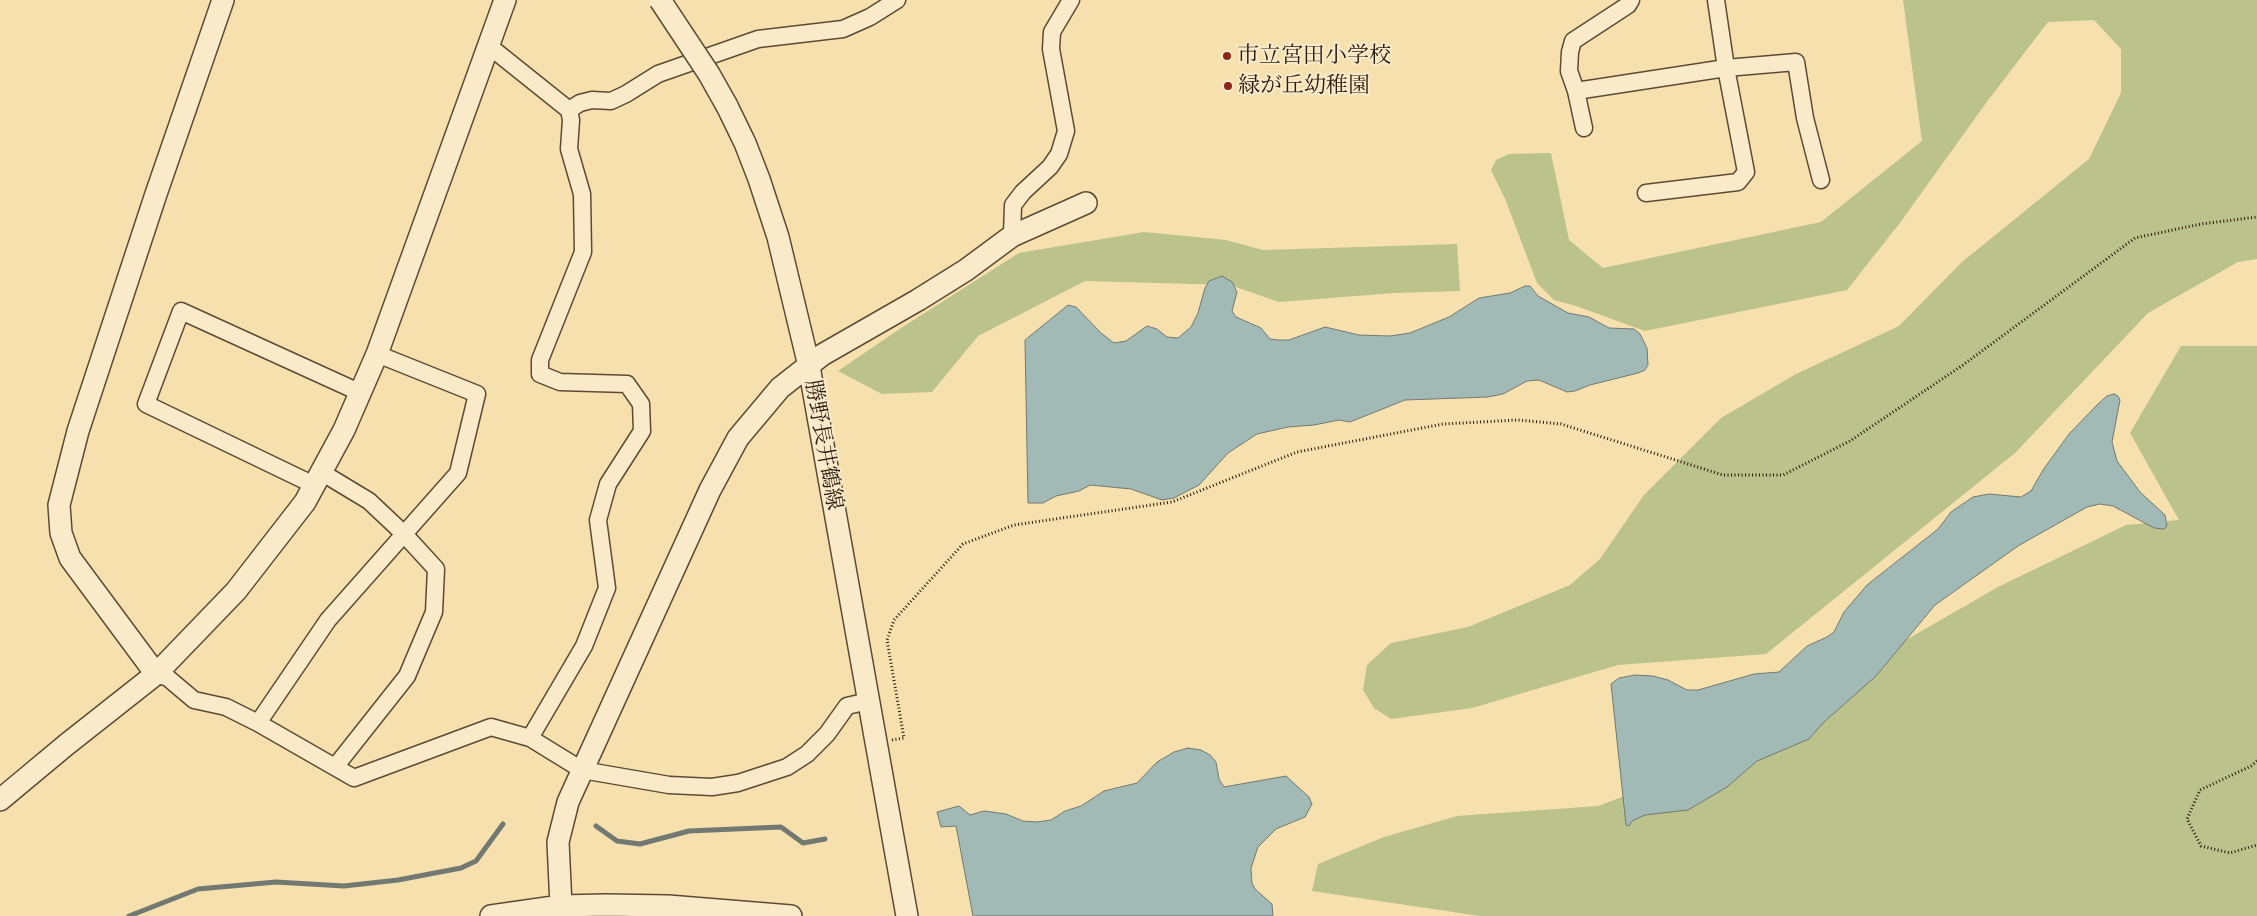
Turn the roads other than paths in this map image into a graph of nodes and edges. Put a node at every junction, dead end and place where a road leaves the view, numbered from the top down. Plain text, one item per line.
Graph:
1 (223, 0) edge
2 (505, 0) edge
3 (660, 0) edge
4 (897, 0) edge
5 (1071, 0) edge
6 (1631, 0) edge
7 (1716, 0) edge
8 (489, 46) junction
9 (1726, 68) junction
10 (1576, 91) junction
11 (569, 110) junction
12 (1584, 128) dead end
13 (1821, 180) dead end
14 (1646, 193) dead end
15 (1086, 204) dead end
16 (1012, 236) junction
17 (377, 354) junction
18 (809, 366) junction
19 (361, 393) junction
20 (318, 478) junction
21 (403, 533) junction
22 (156, 674) junction
23 (868, 701) junction
24 (258, 723) junction
25 (530, 738) junction
26 (336, 767) junction
27 (582, 770) junction
28 (0, 800) edge
29 (561, 906) junction
30 (491, 916) edge
31 (791, 916) edge
32 (908, 916) edge

1 - 22 street
2 - 8 street
3 - 18 street, 勝野長井鶴線, bridge
4 - 11 street
5 - 16 street
6 - 10 street
7 - 9 street
8 - 11 street
8 - 17 street
9 - 10 street
9 - 13 street
9 - 14 street
10 - 12 street
11 - 25 street
15 - 16 street
16 - 18 street
17 - 19 street
17 - 21 street
18 - 23 street, 勝野長井鶴線
18 - 27 street
19 - 20 street
19 - 20 street
20 - 21 street
20 - 22 street
21 - 24 street
21 - 26 street
22 - 24 street
22 - 28 street
23 - 27 street
23 - 32 street, 勝野長井鶴線
24 - 26 street
25 - 26 street
25 - 27 street
27 - 29 street
29 - 30 street
29 - 31 street

